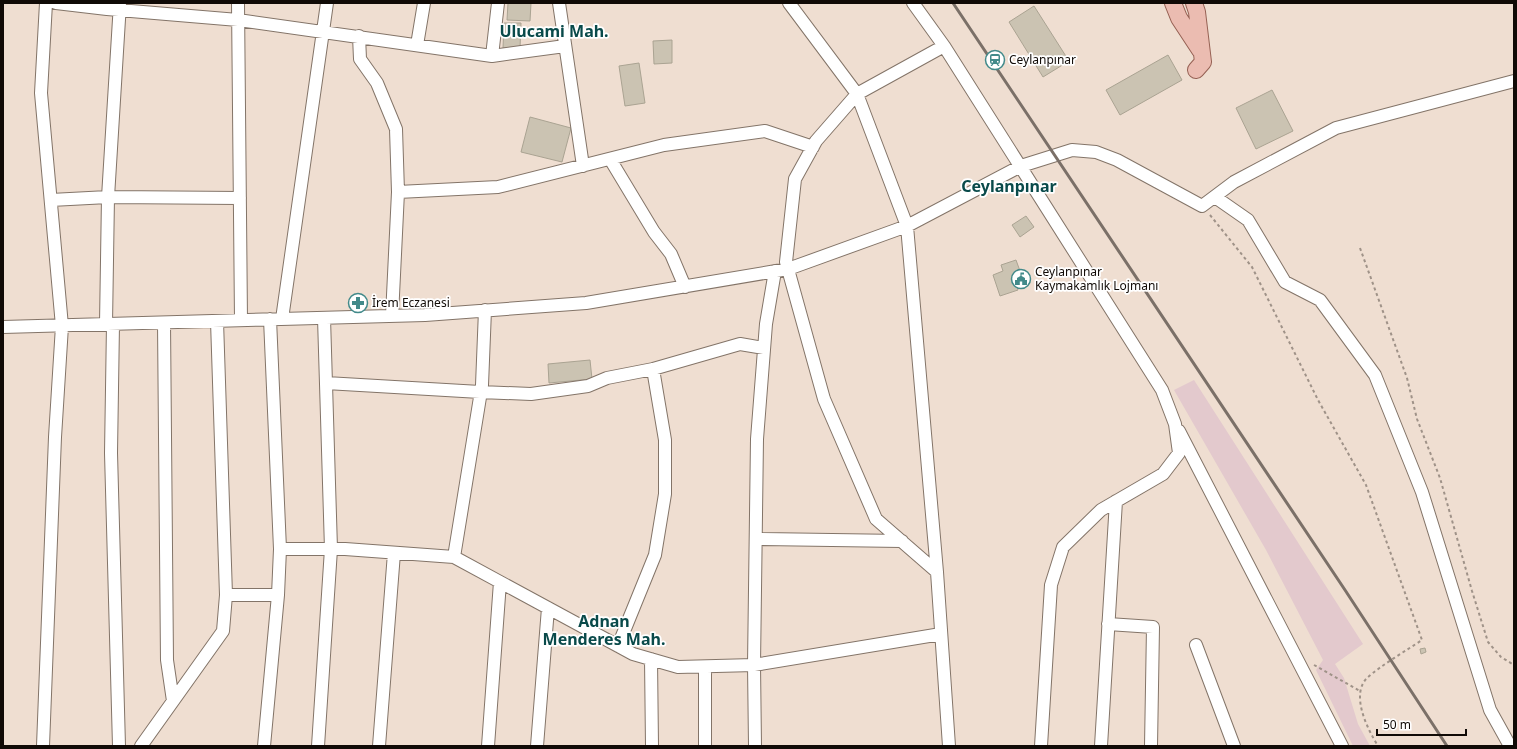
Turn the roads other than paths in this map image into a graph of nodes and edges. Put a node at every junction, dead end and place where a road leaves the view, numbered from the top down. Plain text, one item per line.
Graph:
1 (46, 3) edge
2 (56, 3) edge
3 (238, 3) edge
4 (327, 3) edge
5 (424, 3) edge
6 (498, 3) edge
7 (559, 3) edge
8 (789, 3) edge
9 (913, 3) edge
10 (1173, 3) edge
11 (1194, 3) edge
12 (120, 7) edge
13 (238, 20) junction
14 (324, 32) junction
15 (359, 36) junction
16 (417, 45) junction
17 (565, 46) junction
18 (944, 46) junction
19 (1202, 53) junction
20 (492, 56) junction
21 (1196, 70) dead end
22 (1514, 81) edge
23 (858, 94) junction
24 (813, 147) junction
25 (610, 159) junction
26 (583, 166) junction
27 (1021, 166) junction
28 (398, 192) junction
29 (108, 197) junction
30 (1215, 197) junction
31 (240, 198) junction
32 (51, 200) junction
33 (907, 226) junction
34 (788, 268) junction
35 (775, 271) junction
36 (685, 286) junction
37 (485, 310) junction
38 (392, 316) junction
39 (324, 318) junction
40 (276, 319) junction
41 (241, 320) junction
42 (217, 321) junction
43 (164, 322) junction
44 (109, 324) junction
45 (62, 326) junction
46 (3, 328) edge
47 (764, 348) junction
48 (653, 369) junction
49 (326, 383) junction
50 (480, 392) junction
51 (1175, 424) junction
52 (1116, 501) junction
53 (756, 539) junction
54 (902, 541) junction
55 (280, 549) junction
56 (331, 549) junction
57 (394, 552) junction
58 (454, 557) junction
59 (937, 572) junction
60 (500, 582) junction
61 (226, 595) junction
62 (278, 595) junction
63 (548, 608) junction
64 (1108, 624) junction
65 (941, 634) junction
66 (1196, 645) dead end
67 (618, 646) junction
68 (651, 659) junction
69 (754, 665) junction
70 (704, 667) junction
71 (173, 702) junction
72 (43, 746) edge
73 (119, 746) edge
74 (141, 746) edge
75 (264, 746) edge
76 (318, 746) edge
77 (379, 746) edge
78 (488, 746) edge
79 (537, 746) edge
80 (652, 746) edge
81 (705, 746) edge
82 (755, 746) edge
83 (949, 746) edge
84 (1041, 746) edge
85 (1101, 746) edge
86 (1151, 746) edge
87 (1234, 746) edge
88 (1342, 746) edge
89 (1510, 746) edge

1 - 32 street
2 - 12 street
3 - 13 street
4 - 14 street
5 - 16 street
6 - 20 street
7 - 17 street
8 - 23 street
9 - 18 street
10 - 19 main road
11 - 19 main road
12 - 13 street
12 - 29 street
13 - 14 street
13 - 31 street
14 - 15 street
14 - 40 street
15 - 16 street
15 - 28 street
16 - 20 street
17 - 20 street
17 - 26 street
18 - 23 street
18 - 27 street
19 - 21 main road
22 - 30 street
23 - 24 street
23 - 33 street
24 - 25 street
24 - 34 street
25 - 26 street
25 - 36 street
26 - 28 street
27 - 30 street
27 - 33 street
27 - 51 street
28 - 38 street
29 - 31 street
29 - 32 street
29 - 44 street
30 - 89 street
31 - 41 street
32 - 45 street
33 - 34 street
33 - 59 street
34 - 35 street
34 - 54 street
35 - 36 street
35 - 47 street
36 - 37 street
37 - 38 street
37 - 50 street
38 - 39 street
39 - 40 street
39 - 49 street
40 - 41 street
40 - 55 street
41 - 42 street
42 - 43 street
42 - 61 street
43 - 44 street
43 - 71 street
44 - 45 street
44 - 73 street
45 - 46 street
45 - 72 street
47 - 48 street
47 - 53 street
48 - 50 street
48 - 67 street
49 - 50 street
49 - 56 street
50 - 58 street
51 - 52 street
51 - 88 street
52 - 64 street
52 - 84 street
53 - 54 street
53 - 69 street
54 - 59 street
55 - 56 street
55 - 62 street
56 - 57 street
56 - 76 street
57 - 58 street
57 - 77 street
58 - 60 street
59 - 65 street
60 - 63 street
60 - 78 street
61 - 62 street
61 - 71 street
62 - 75 street
63 - 67 street
63 - 79 street
64 - 85 street
64 - 86 street
65 - 69 street
65 - 83 street
66 - 87 street
67 - 68 street
68 - 70 street
68 - 80 street
69 - 70 street
69 - 82 street
70 - 81 street
71 - 74 street

